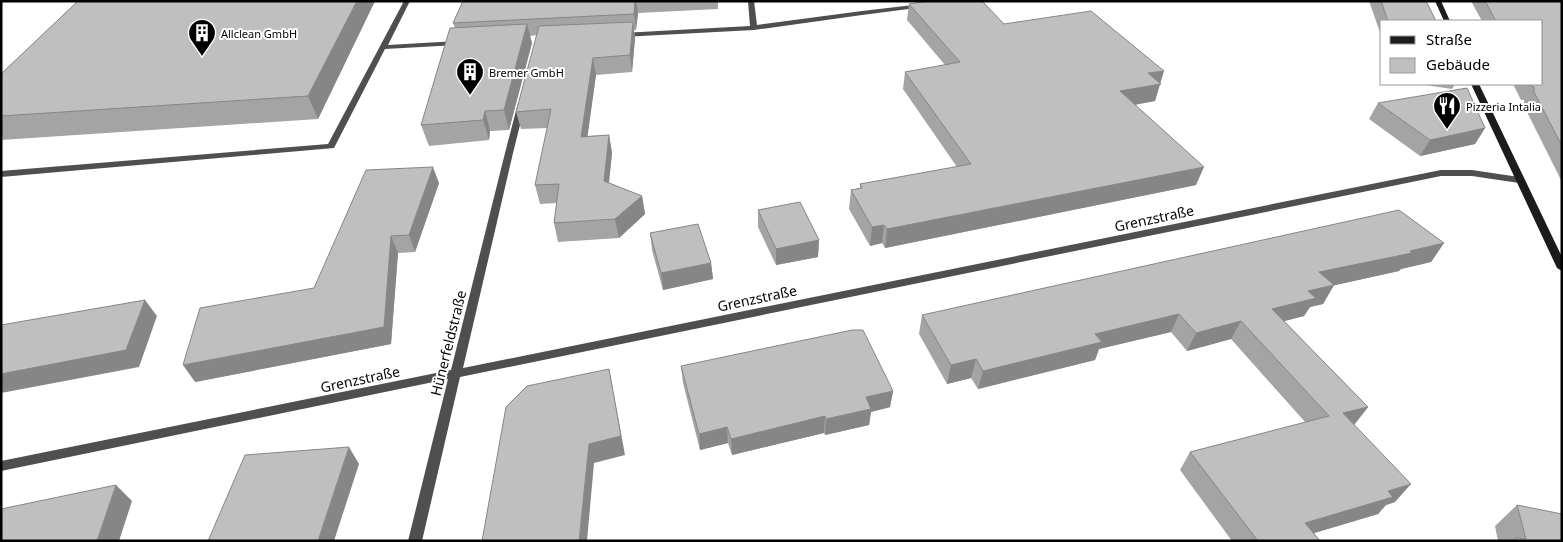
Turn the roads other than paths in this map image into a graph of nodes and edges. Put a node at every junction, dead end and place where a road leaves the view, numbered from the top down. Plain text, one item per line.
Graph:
1 (407, 1) edge
2 (751, 1) edge
3 (1438, 1) edge
4 (928, 5) edge
5 (1447, 20) edge
6 (754, 28) junction
7 (617, 35) edge
8 (461, 43) edge
9 (383, 47) junction
10 (1475, 85) edge
11 (524, 97) edge
12 (1, 174) edge
13 (1519, 180) junction
14 (1562, 268) edge
15 (456, 374) junction
16 (1, 466) edge
17 (415, 541) edge

1 - 9 street
2 - 6 street
3 - 5 main road
4 - 6 street
6 - 7 street
8 - 9 street
9 - 12 street
10 - 13 main road
11 - 15 street, Hünerfeldstraße
13 - 14 main road
13 - 15 street, Grenzstraße
15 - 16 street, Grenzstraße
15 - 17 street, Hünerfeldstraße

